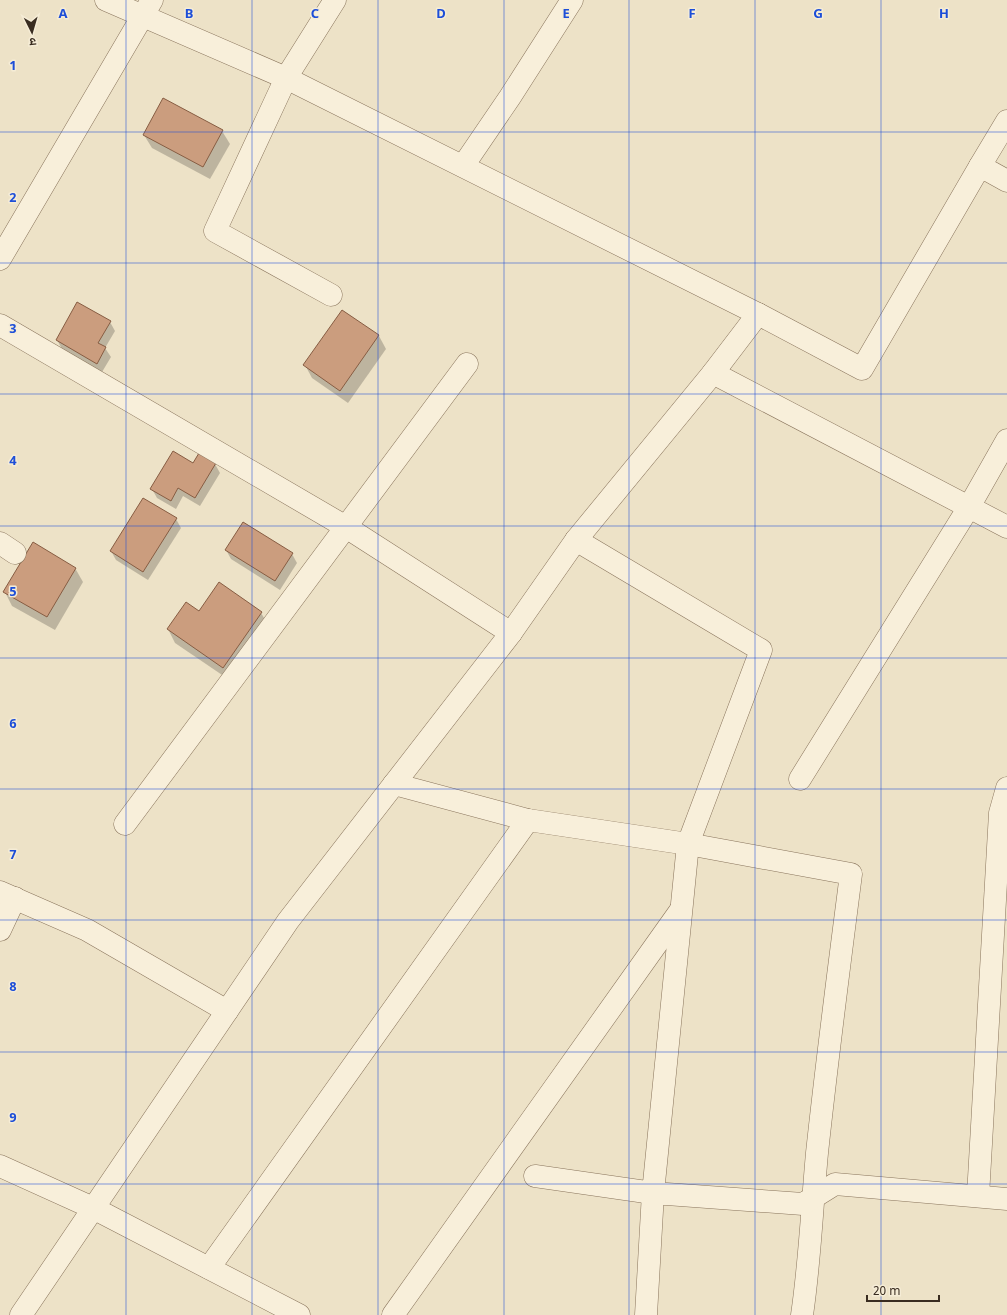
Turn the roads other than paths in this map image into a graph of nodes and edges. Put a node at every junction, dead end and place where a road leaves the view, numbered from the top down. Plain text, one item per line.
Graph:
1 (106, 0) edge
2 (335, 0) edge
3 (572, 0) edge
4 (148, 8) edge
5 (286, 78) junction
6 (1007, 121) edge
7 (462, 166) junction
8 (980, 166) junction
9 (1007, 181) edge
10 (0, 259) edge
11 (331, 295) dead end
12 (758, 314) junction
13 (0, 325) edge
14 (467, 364) dead end
15 (713, 373) junction
16 (1007, 440) edge
17 (969, 507) junction
18 (346, 527) junction
19 (1007, 527) edge
20 (576, 540) junction
21 (511, 633) junction
22 (800, 779) dead end
23 (394, 784) junction
24 (1007, 788) edge
25 (528, 820) junction
26 (125, 824) dead end
27 (688, 844) junction
28 (8, 895) edge
29 (681, 910) junction
30 (0, 930) edge
31 (227, 1011) junction
32 (0, 1166) edge
33 (535, 1176) dead end
34 (653, 1193) junction
35 (814, 1196) junction
36 (978, 1196) junction
37 (1007, 1199) edge
38 (94, 1208) junction
39 (209, 1268) junction
40 (21, 1315) edge
41 (299, 1315) edge
42 (393, 1315) edge
43 (646, 1315) edge
44 (802, 1315) edge

1 - 4 street
2 - 5 street
3 - 7 street
4 - 5 street
4 - 10 street
5 - 7 street
5 - 11 street
6 - 8 street
7 - 12 street
8 - 9 street
8 - 12 street
12 - 15 street
13 - 18 street
14 - 18 street
15 - 17 street
15 - 20 street
16 - 17 street
17 - 19 street
17 - 22 street
18 - 21 street
18 - 26 street
20 - 21 street
20 - 27 street
21 - 23 street
23 - 25 street
23 - 31 street
24 - 36 street
25 - 27 street
25 - 39 street
27 - 29 street
27 - 35 street
28 - 30 street
28 - 31 street
29 - 34 street
29 - 42 street
31 - 38 street
32 - 38 street
33 - 34 street
34 - 35 street
34 - 43 street
35 - 36 street
35 - 44 street
36 - 37 street
38 - 39 street
38 - 40 street
39 - 41 street

